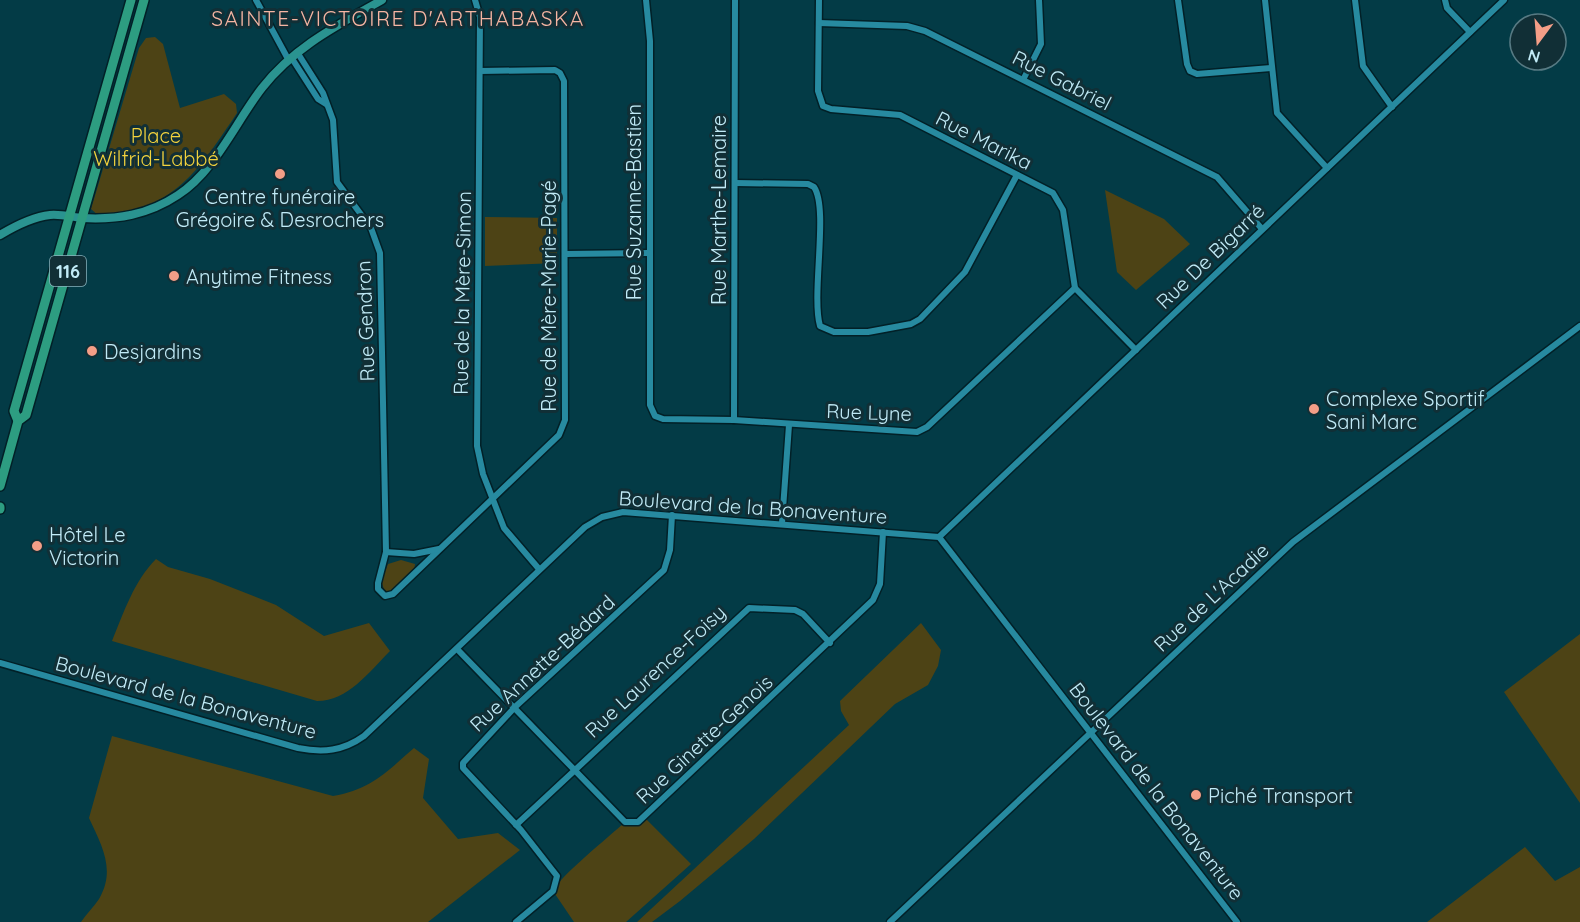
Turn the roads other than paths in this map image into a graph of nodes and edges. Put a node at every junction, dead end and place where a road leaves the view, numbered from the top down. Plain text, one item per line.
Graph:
1 (131, 0) edge
2 (144, 0) edge
3 (256, 0) edge
4 (382, 0) edge
5 (475, 0) edge
6 (646, 0) edge
7 (735, 0) edge
8 (819, 0) edge
9 (1039, 0) edge
10 (1178, 0) edge
11 (1265, 0) edge
12 (1355, 0) edge
13 (1445, 0) edge
14 (1504, 0) edge
15 (819, 23) junction
16 (1470, 32) junction
17 (292, 56) junction
18 (1271, 68) junction
19 (480, 71) junction
20 (1024, 78) junction
21 (1392, 107) junction
22 (1327, 168) junction
23 (1017, 175) junction
24 (735, 183) junction
25 (69, 217) junction
26 (83, 218) junction
27 (1262, 229) junction
28 (0, 236) edge
29 (649, 253) junction
30 (566, 254) junction
31 (1076, 288) junction
32 (1580, 326) edge
33 (1136, 350) junction
34 (650, 405) joint
35 (734, 420) junction
36 (18, 421) junction
37 (789, 425) junction
38 (0, 486) edge
39 (491, 500) junction
40 (672, 515) junction
41 (783, 523) junction
42 (884, 532) junction
43 (939, 537) junction
44 (439, 549) junction
45 (386, 552) junction
46 (540, 569) junction
47 (830, 643) junction
48 (457, 649) junction
49 (0, 663) edge
50 (515, 707) junction
51 (1090, 731) junction
52 (574, 769) junction
53 (516, 825) junction
54 (516, 922) edge
55 (890, 922) edge
56 (1237, 922) edge

1 - 25 main road, 116
2 - 26 main road, 116
3 - 17 street, Rue Gendron
4 - 17 street
5 - 19 street, Rue de la Mère-Simon
6 - 29 street, Rue Suzanne-Bastien
7 - 24 street, Rue Marthe-Lemaire
8 - 15 street, Rue Marika
9 - 20 street
10 - 18 street
11 - 18 street
12 - 21 street
13 - 16 street
14 - 16 street, Rue De Bigarré
15 - 20 street, Rue Gabriel
15 - 23 street, Rue Marika
16 - 21 street, Rue De Bigarré
17 - 26 street
17 - 45 street, Rue Gendron
18 - 22 street
19 - 30 street, Rue de Mère-Marie-Pagé
19 - 39 street, Rue de la Mère-Simon
20 - 27 street, Rue Gabriel
21 - 22 street, Rue De Bigarré
22 - 27 street, Rue De Bigarré
23 - 24 street
23 - 31 street, Rue Marika
24 - 35 street, Rue Marthe-Lemaire
25 - 26 street
25 - 28 street
25 - 36 main road, 116
26 - 36 main road, 116
27 - 33 street, Rue De Bigarré
29 - 30 street
29 - 34 street, Rue Suzanne-Bastien
30 - 39 street, Rue de Mère-Marie-Pagé
31 - 33 street
31 - 37 street, Rue Lyne
32 - 51 street, Rue de L'Acadie
33 - 43 street, Rue De Bigarré
34 - 35 street, Rue Lyne
35 - 37 street, Rue Lyne
36 - 38 main road, 116
37 - 41 street
39 - 44 street, Rue de Mère-Marie-Pagé
39 - 46 street, Rue de la Mère-Simon
40 - 41 street, Boulevard de la Bonaventure
40 - 46 street, Boulevard de la Bonaventure
40 - 50 street, Rue Annette-Bédard
41 - 42 street, Boulevard de la Bonaventure
42 - 43 street, Boulevard de la Bonaventure
42 - 47 street, Rue Ginette-Genois
43 - 51 street, Boulevard de la Bonaventure
44 - 45 street
44 - 45 street, Rue de Mère-Marie-Pagé
46 - 48 street, Boulevard de la Bonaventure
47 - 52 street, Rue Laurence-Foisy
47 - 52 street, Rue Ginette-Genois
48 - 49 street, Boulevard de la Bonaventure
48 - 50 street, Rue Ginette-Genois
50 - 52 street, Rue Ginette-Genois
50 - 53 street, Rue Annette-Bédard
51 - 55 street, Rue de L'Acadie
51 - 56 street, Boulevard de la Bonaventure
52 - 53 street, Rue Laurence-Foisy
53 - 54 street

